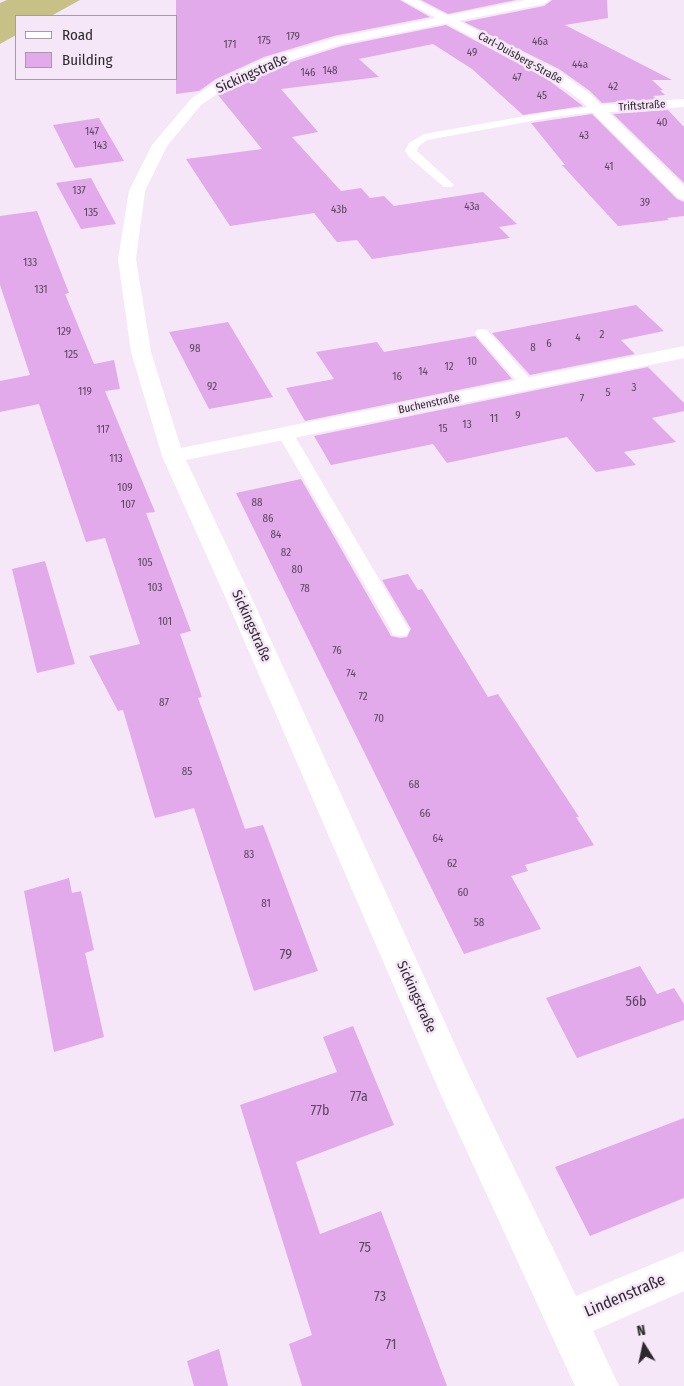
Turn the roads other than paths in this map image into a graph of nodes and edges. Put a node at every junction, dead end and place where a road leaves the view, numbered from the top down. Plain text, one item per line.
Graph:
1 (408, 0) edge
2 (544, 0) edge
3 (448, 20) junction
4 (684, 103) edge
5 (600, 109) junction
6 (448, 185) dead end
7 (684, 195) edge
8 (482, 333) dead end
9 (684, 352) edge
10 (527, 384) junction
11 (285, 433) junction
12 (173, 456) junction
13 (400, 630) dead end
14 (684, 1271) edge
15 (566, 1320) junction
16 (597, 1386) edge

1 - 3 street, Carl-Duisberg-Straße
2 - 3 street, Sickingstraße
3 - 5 street, Carl-Duisberg-Straße
3 - 12 street, Sickingstraße
4 - 5 street, Triftstraße
5 - 6 lane
5 - 7 street, Carl-Duisberg-Straße
8 - 10 lane
9 - 10 street, Buchenstraße
10 - 11 street, Buchenstraße
11 - 12 street, Buchenstraße
11 - 13 lane
12 - 15 street, Sickingstraße
14 - 15 street, Lindenstraße
15 - 16 street, Sickingstraße

